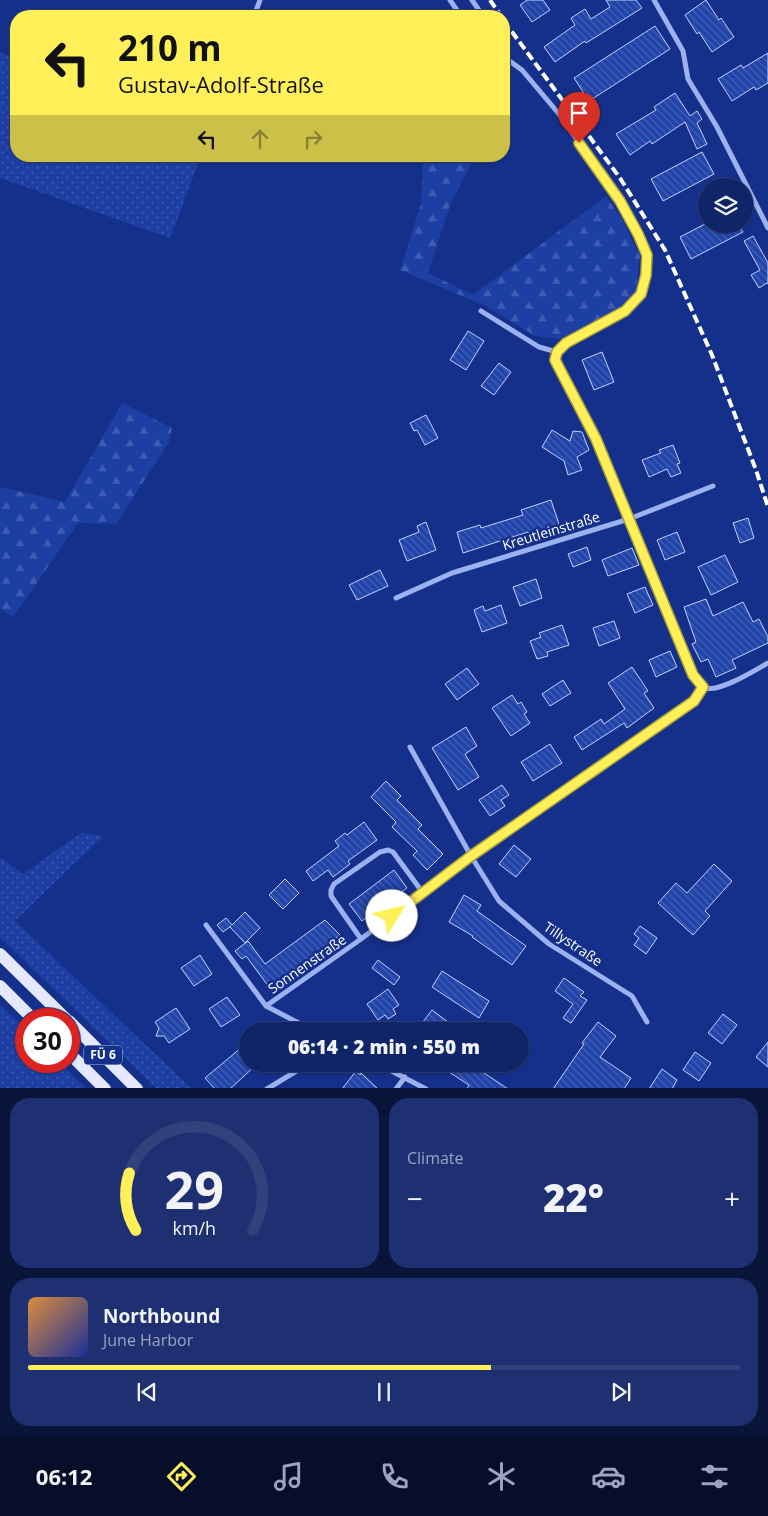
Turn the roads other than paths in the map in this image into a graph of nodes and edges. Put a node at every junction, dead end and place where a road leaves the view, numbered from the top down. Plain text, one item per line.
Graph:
1 (656, 1) edge
2 (510, 61) edge
3 (768, 228) edge
4 (481, 311) dead end
5 (557, 352) junction
6 (712, 486) dead end
7 (629, 519) junction
8 (396, 598) dead end
9 (768, 663) edge
10 (703, 687) junction
11 (410, 747) dead end
12 (471, 856) junction
13 (423, 893) junction
14 (206, 925) dead end
15 (361, 939) junction
16 (0, 954) edge
17 (0, 986) edge
18 (266, 1006) junction
19 (22, 1008) edge
20 (56, 1008) edge
21 (297, 1022) edge
22 (647, 1022) dead end
23 (80, 1032) edge
24 (80, 1064) edge
25 (295, 1072) edge
26 (393, 1072) edge
27 (405, 1078) junction
28 (105, 1088) edge
29 (137, 1088) edge
30 (268, 1088) edge
31 (396, 1088) edge
32 (426, 1088) edge

1 - 3 street
2 - 5 street
4 - 5 street
5 - 7 street
6 - 7 street, Kreutleinstraße
7 - 8 street, Kreutleinstraße
7 - 10 street
9 - 10 street
10 - 12 street, Sonnenstraße
11 - 12 street, Tillystraße
12 - 13 street, Sonnenstraße
12 - 22 street, Tillystraße
13 - 15 street, Sonnenstraße
13 - 15 street, Sonnenstraße
14 - 18 street
15 - 18 street, Sonnenstraße
16 - 20 main road, FÜ 6
17 - 19 main road
18 - 21 street
23 - 29 main road, FÜ 6
24 - 28 main road, FÜ 6
25 - 30 street
26 - 27 street
27 - 31 street
27 - 32 street

